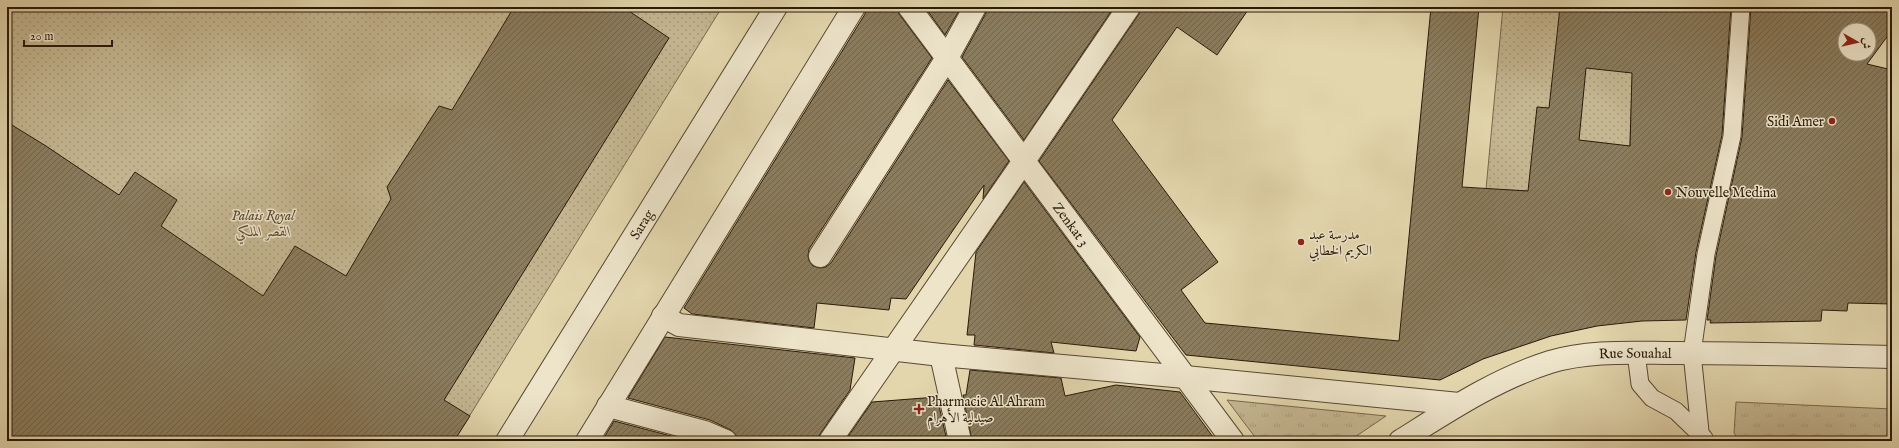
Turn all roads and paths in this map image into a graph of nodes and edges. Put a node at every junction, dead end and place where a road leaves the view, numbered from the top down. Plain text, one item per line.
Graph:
1 (14, 7) edge
2 (776, 7) edge
3 (854, 7) edge
4 (909, 7) edge
5 (975, 7) edge
6 (1129, 7) edge
7 (1741, 7) edge
8 (7, 20) edge
9 (947, 58) junction
10 (1024, 161) junction
11 (820, 256) dead end
12 (663, 316) junction
13 (893, 349) junction
14 (1636, 353) junction
15 (1692, 353) junction
16 (941, 355) junction
17 (1892, 357) edge
18 (1185, 377) junction
19 (1459, 404) junction
20 (608, 406) junction
21 (703, 436) edge
22 (1703, 439) edge
23 (507, 441) edge
24 (586, 441) edge
25 (726, 441) edge
26 (830, 441) edge
27 (960, 441) edge
28 (1233, 441) edge
29 (1400, 441) edge

1 - 8 path
2 - 23 street, Sarag
3 - 12 street
4 - 9 street, Zenkat 3
5 - 9 street
6 - 10 street
7 - 15 lane
9 - 10 street, Zenkat 3
9 - 11 street
10 - 13 street
10 - 18 street, Zenkat 3
12 - 13 street
12 - 20 street
13 - 16 street
13 - 26 street
14 - 15 street, Rue Souahal
14 - 19 street, Rue Souahal
14 - 22 lane
15 - 17 street, Rue Souahal
15 - 22 lane
16 - 18 street
16 - 27 street
18 - 19 street
18 - 28 street, Zenkat 3
19 - 29 street, Rue Souahal
20 - 21 street
20 - 24 street
21 - 25 street

